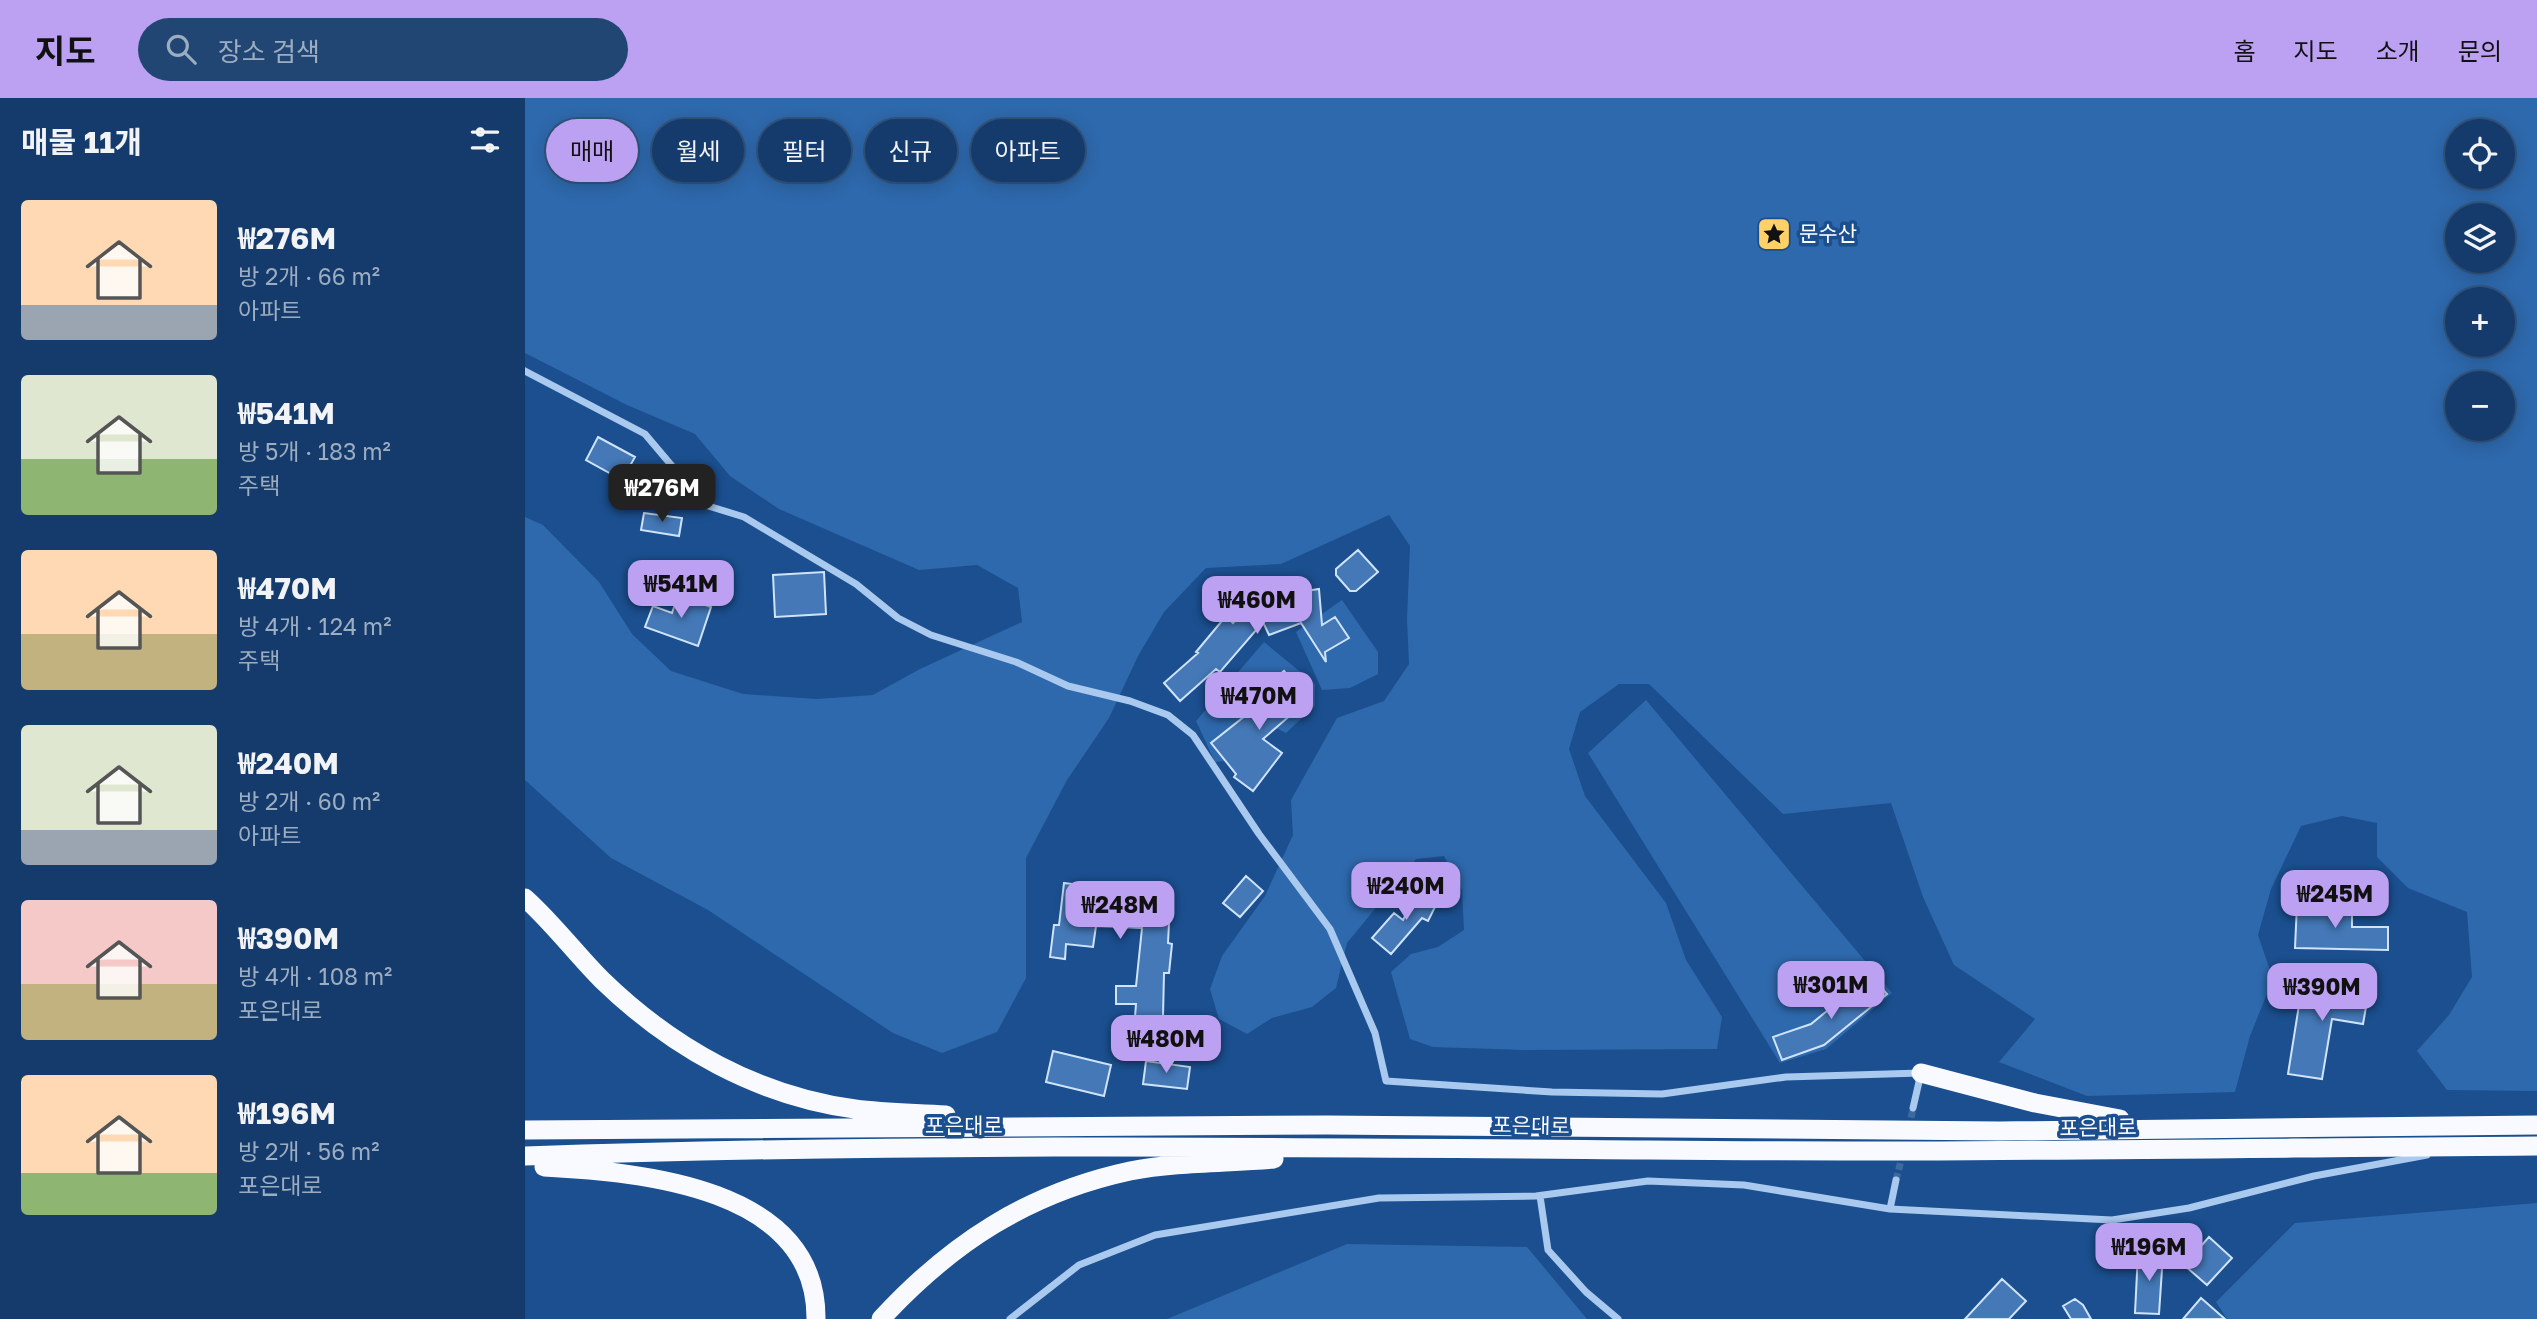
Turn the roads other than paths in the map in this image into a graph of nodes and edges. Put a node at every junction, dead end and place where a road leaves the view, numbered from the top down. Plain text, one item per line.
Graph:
1 (525, 371) edge
2 (525, 898) edge
3 (1921, 1073) junction
4 (1913, 1108) tunnel mouth
5 (2537, 1125) edge
6 (1139, 1127) junction
7 (2191, 1128) junction
8 (525, 1130) edge
9 (1417, 1146) junction
10 (2479, 1146) junction
11 (2537, 1146) edge
12 (525, 1156) edge
13 (525, 1166) edge
14 (1896, 1180) tunnel mouth
15 (1540, 1196) junction
16 (1890, 1209) junction
17 (816, 1319) edge
18 (881, 1319) edge
19 (1010, 1319) edge
20 (1618, 1319) edge

1 - 3 street
2 - 6 highway
3 - 4 street
3 - 7 highway
5 - 7 highway, 포은대로
6 - 7 highway, 포은대로
6 - 8 highway, 포은대로
9 - 10 highway, 포은대로
9 - 12 highway, 포은대로
9 - 18 highway
10 - 11 highway, 포은대로
10 - 16 street
13 - 17 highway
14 - 16 street
15 - 16 street
15 - 19 street
15 - 20 street

